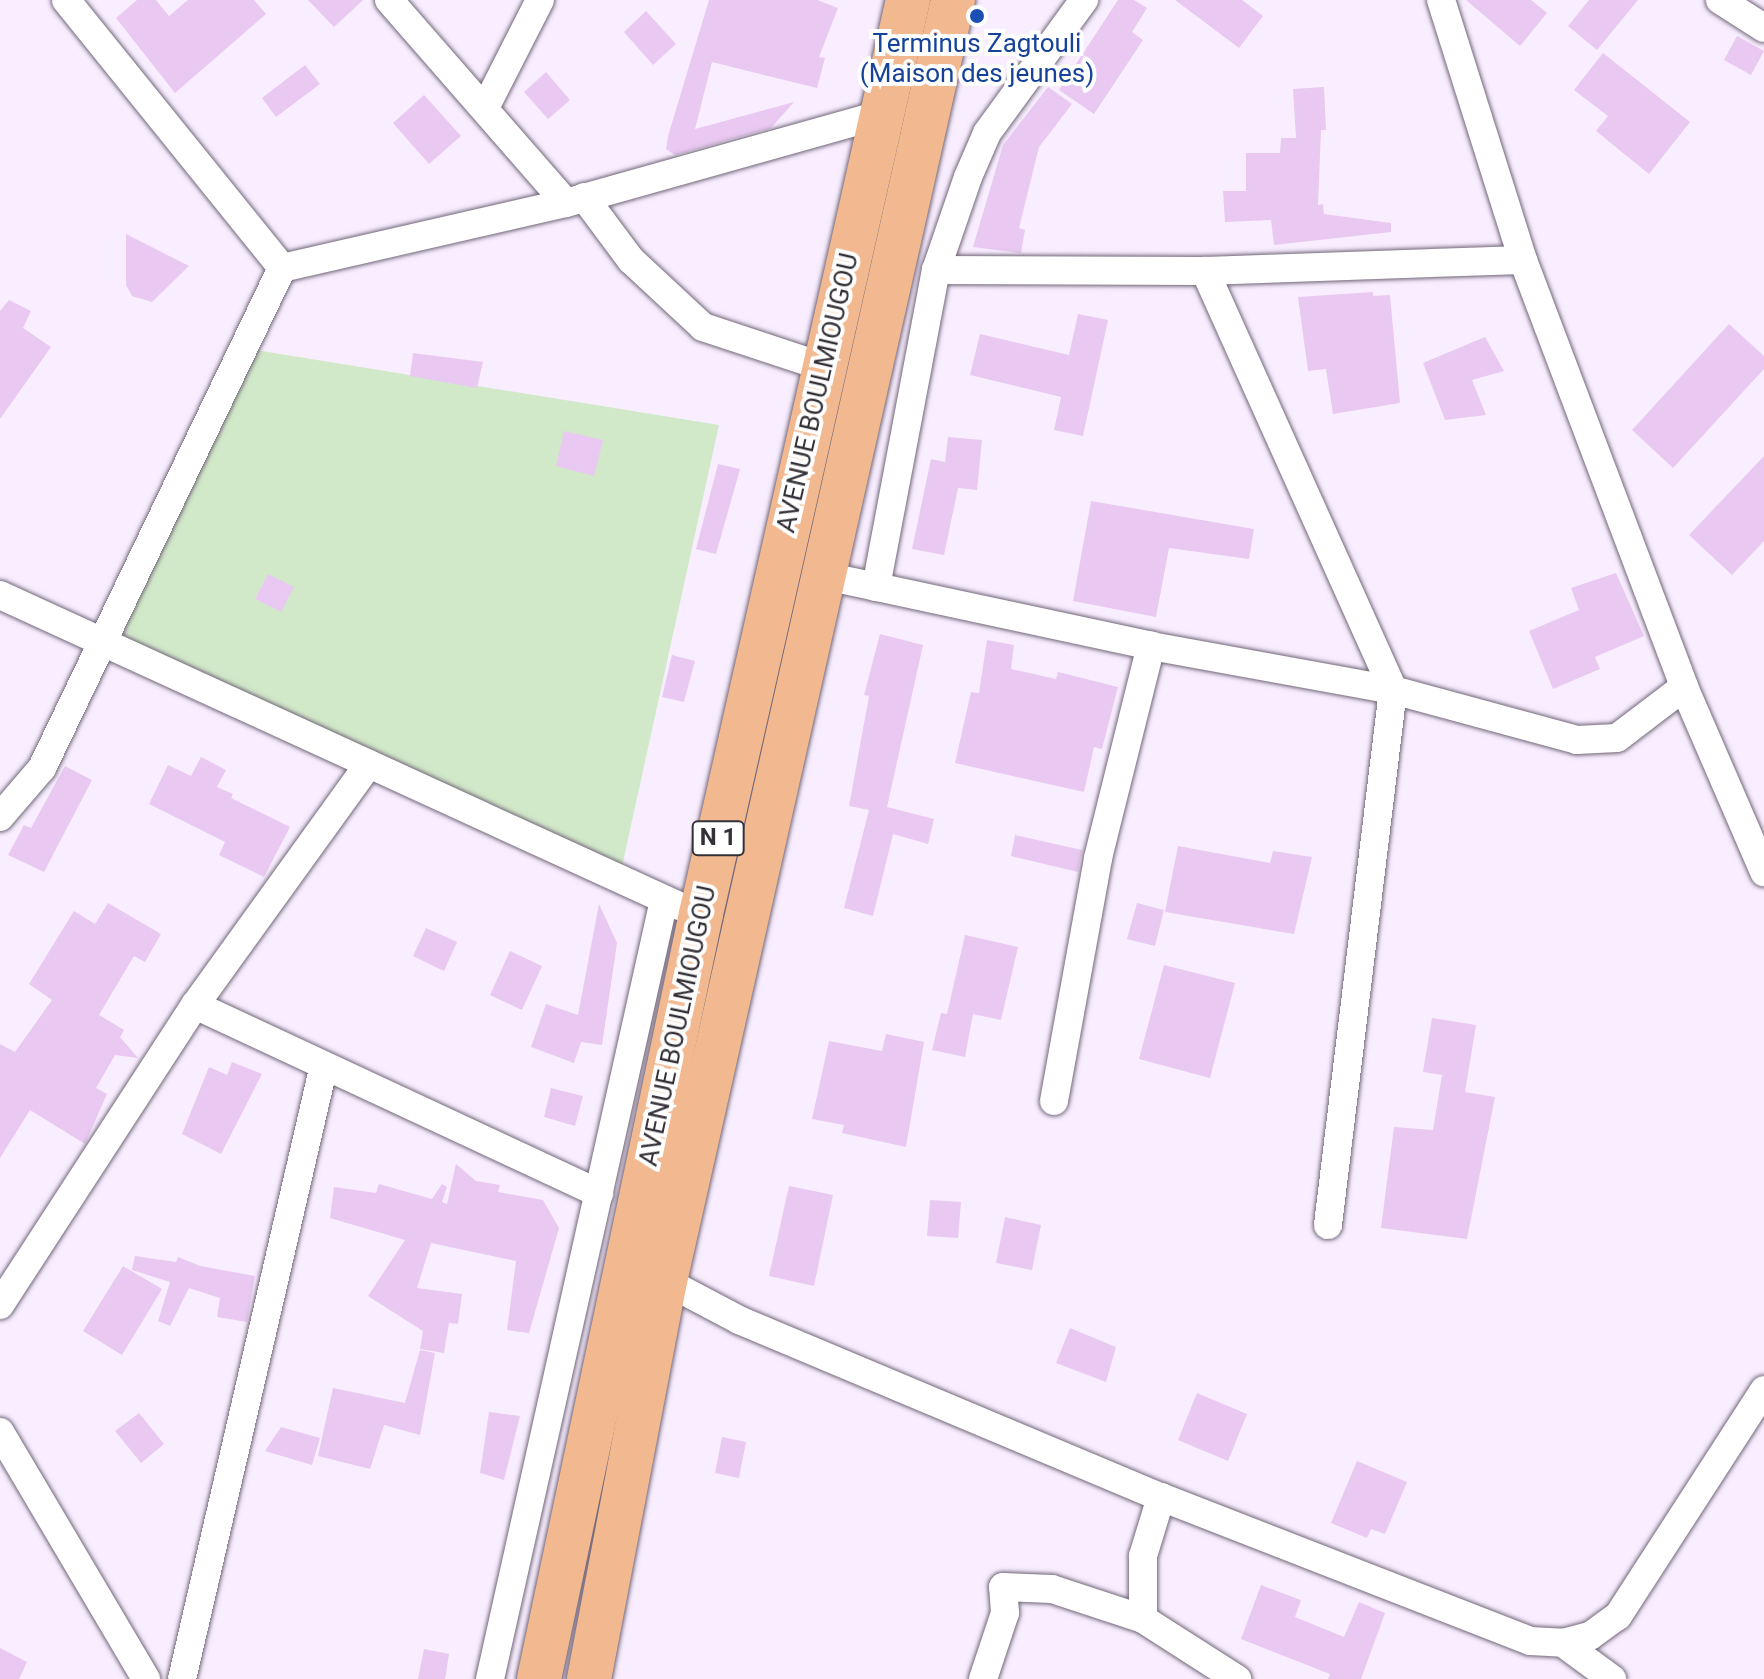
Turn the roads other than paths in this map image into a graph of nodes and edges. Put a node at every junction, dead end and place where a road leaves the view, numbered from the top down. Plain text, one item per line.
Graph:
1 (66, 0) edge
2 (389, 0) edge
3 (540, 0) edge
4 (908, 0) edge
5 (953, 0) edge
6 (1084, 0) edge
7 (1441, 0) edge
8 (1720, 0) edge
9 (1764, 28) edge
10 (485, 108) junction
11 (882, 114) junction
12 (575, 200) junction
13 (1523, 260) junction
14 (282, 268) junction
15 (936, 270) junction
16 (1205, 271) junction
17 (824, 367) junction
18 (821, 575) junction
19 (876, 587) junction
20 (0, 595) edge
21 (106, 644) junction
22 (1151, 646) junction
23 (1684, 687) junction
24 (1393, 690) junction
25 (369, 764) junction
26 (0, 817) edge
27 (1764, 872) edge
28 (683, 907) junction
29 (195, 1005) junction
30 (323, 1069) junction
31 (1054, 1101) dead end
32 (599, 1193) junction
33 (1328, 1225) dead end
34 (665, 1281) junction
35 (0, 1305) edge
36 (1764, 1390) edge
37 (0, 1432) edge
38 (1161, 1497) junction
39 (1143, 1619) junction
40 (1563, 1643) junction
41 (146, 1679) edge
42 (182, 1679) edge
43 (490, 1679) edge
44 (539, 1679) edge
45 (589, 1679) edge
46 (983, 1679) edge
47 (1237, 1679) edge
48 (1612, 1679) edge

1 - 14 street
2 - 10 street
3 - 10 street
4 - 11 highway, AVENUE BOULMIOUGOU / N 1
5 - 18 highway, AVENUE BOULMIOUGOU / N 1
6 - 15 street
7 - 13 street
8 - 9 street
10 - 12 street
11 - 12 street
11 - 17 highway, AVENUE BOULMIOUGOU / N 1
12 - 14 street
12 - 17 street
13 - 16 street
13 - 23 street
14 - 21 street
15 - 16 street
15 - 19 street
16 - 24 street
17 - 28 highway, AVENUE BOULMIOUGOU / N 1
18 - 19 street
18 - 34 highway, AVENUE BOULMIOUGOU / N 1
19 - 22 street
20 - 21 street
21 - 25 street
21 - 26 street
22 - 24 street
22 - 31 street
23 - 24 street
23 - 27 street
24 - 33 street
25 - 28 street
25 - 29 street
28 - 32 street
28 - 44 highway, AVENUE BOULMIOUGOU / N 1
29 - 30 street
29 - 35 street
30 - 32 street
30 - 42 street
32 - 43 street
34 - 38 street
34 - 45 highway, AVENUE BOULMIOUGOU / N 1
36 - 40 street
37 - 41 street
38 - 39 street
38 - 40 street
39 - 46 street
39 - 47 street
40 - 48 street

